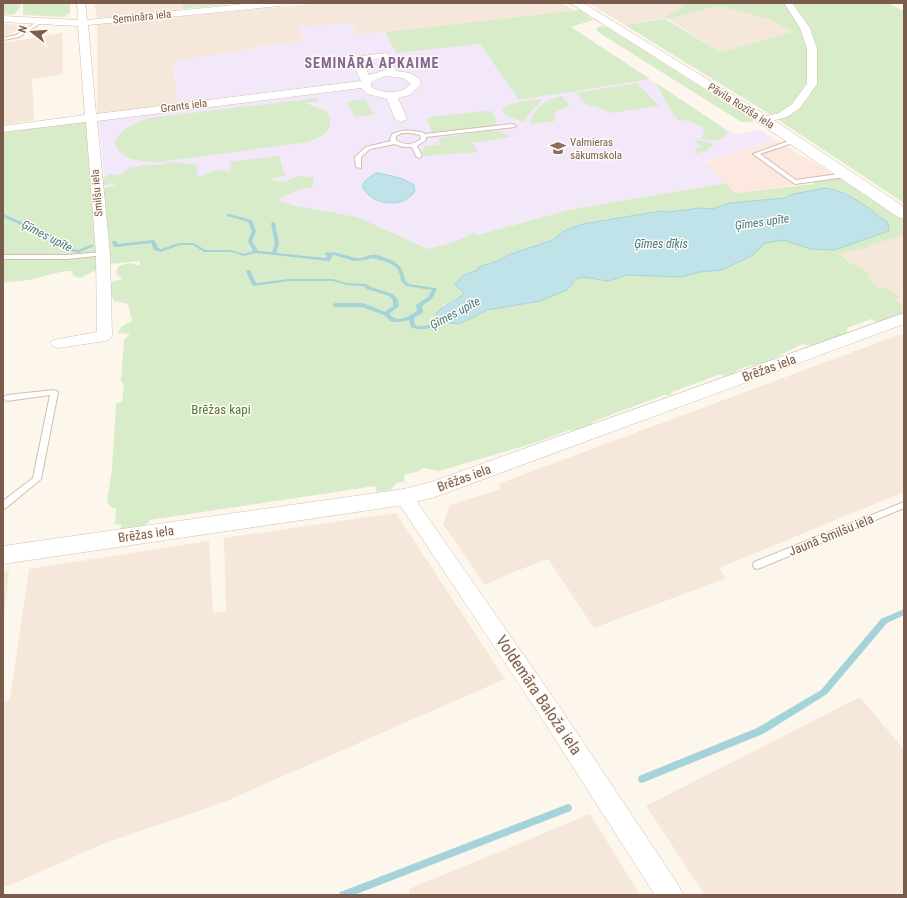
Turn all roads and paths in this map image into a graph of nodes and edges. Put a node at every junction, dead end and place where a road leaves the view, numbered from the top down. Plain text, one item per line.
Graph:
1 (81, 3) edge
2 (280, 3) edge
3 (575, 3) edge
4 (788, 3) edge
5 (3, 19) edge
6 (42, 21) junction
7 (82, 23) junction
8 (3, 39) edge
9 (392, 73) junction
10 (366, 82) junction
11 (391, 95) junction
12 (91, 118) junction
13 (400, 119) joint
14 (764, 120) junction
15 (512, 126) dead end
16 (3, 129) edge
17 (405, 131) junction
18 (424, 136) junction
19 (794, 141) junction
20 (395, 142) junction
21 (414, 144) junction
22 (419, 156) dead end
23 (359, 166) dead end
24 (845, 175) junction
25 (904, 214) edge
26 (103, 254) junction
27 (3, 257) edge
28 (904, 318) edge
29 (58, 343) dead end
30 (7, 398) dead end
31 (404, 497) junction
32 (904, 505) edge
33 (3, 506) edge
34 (3, 555) edge
35 (757, 565) dead end
36 (670, 895) edge

1 - 7 street, Smilšu iela
2 - 7 street, Semināra iela
3 - 14 street, Pāvila Rozīša iela
4 - 14 street
5 - 6 street, Semināra iela
6 - 7 street, Semināra iela
6 - 8 lane
7 - 12 street, Smilšu iela
9 - 10 street, Grants iela
9 - 10 street
9 - 11 street
10 - 11 street
10 - 12 street, Grants iela
11 - 13 street
12 - 16 street, Grants iela
12 - 26 street, Smilšu iela
13 - 17 lane
14 - 19 street, Pāvila Rozīša iela
15 - 18 lane
17 - 18 lane
17 - 20 lane
18 - 21 lane
19 - 24 street, Pāvila Rozīša iela
19 - 24 lane
20 - 21 lane
20 - 23 lane
21 - 22 lane
24 - 25 street, Pāvila Rozīša iela
26 - 27 lane
26 - 29 street, Smilšu iela
28 - 31 street, Brēžas iela
30 - 33 lane
31 - 34 street, Brēžas iela
31 - 36 street, Voldemāra Baloža iela
32 - 35 lane, Jaunā Smilšu iela

